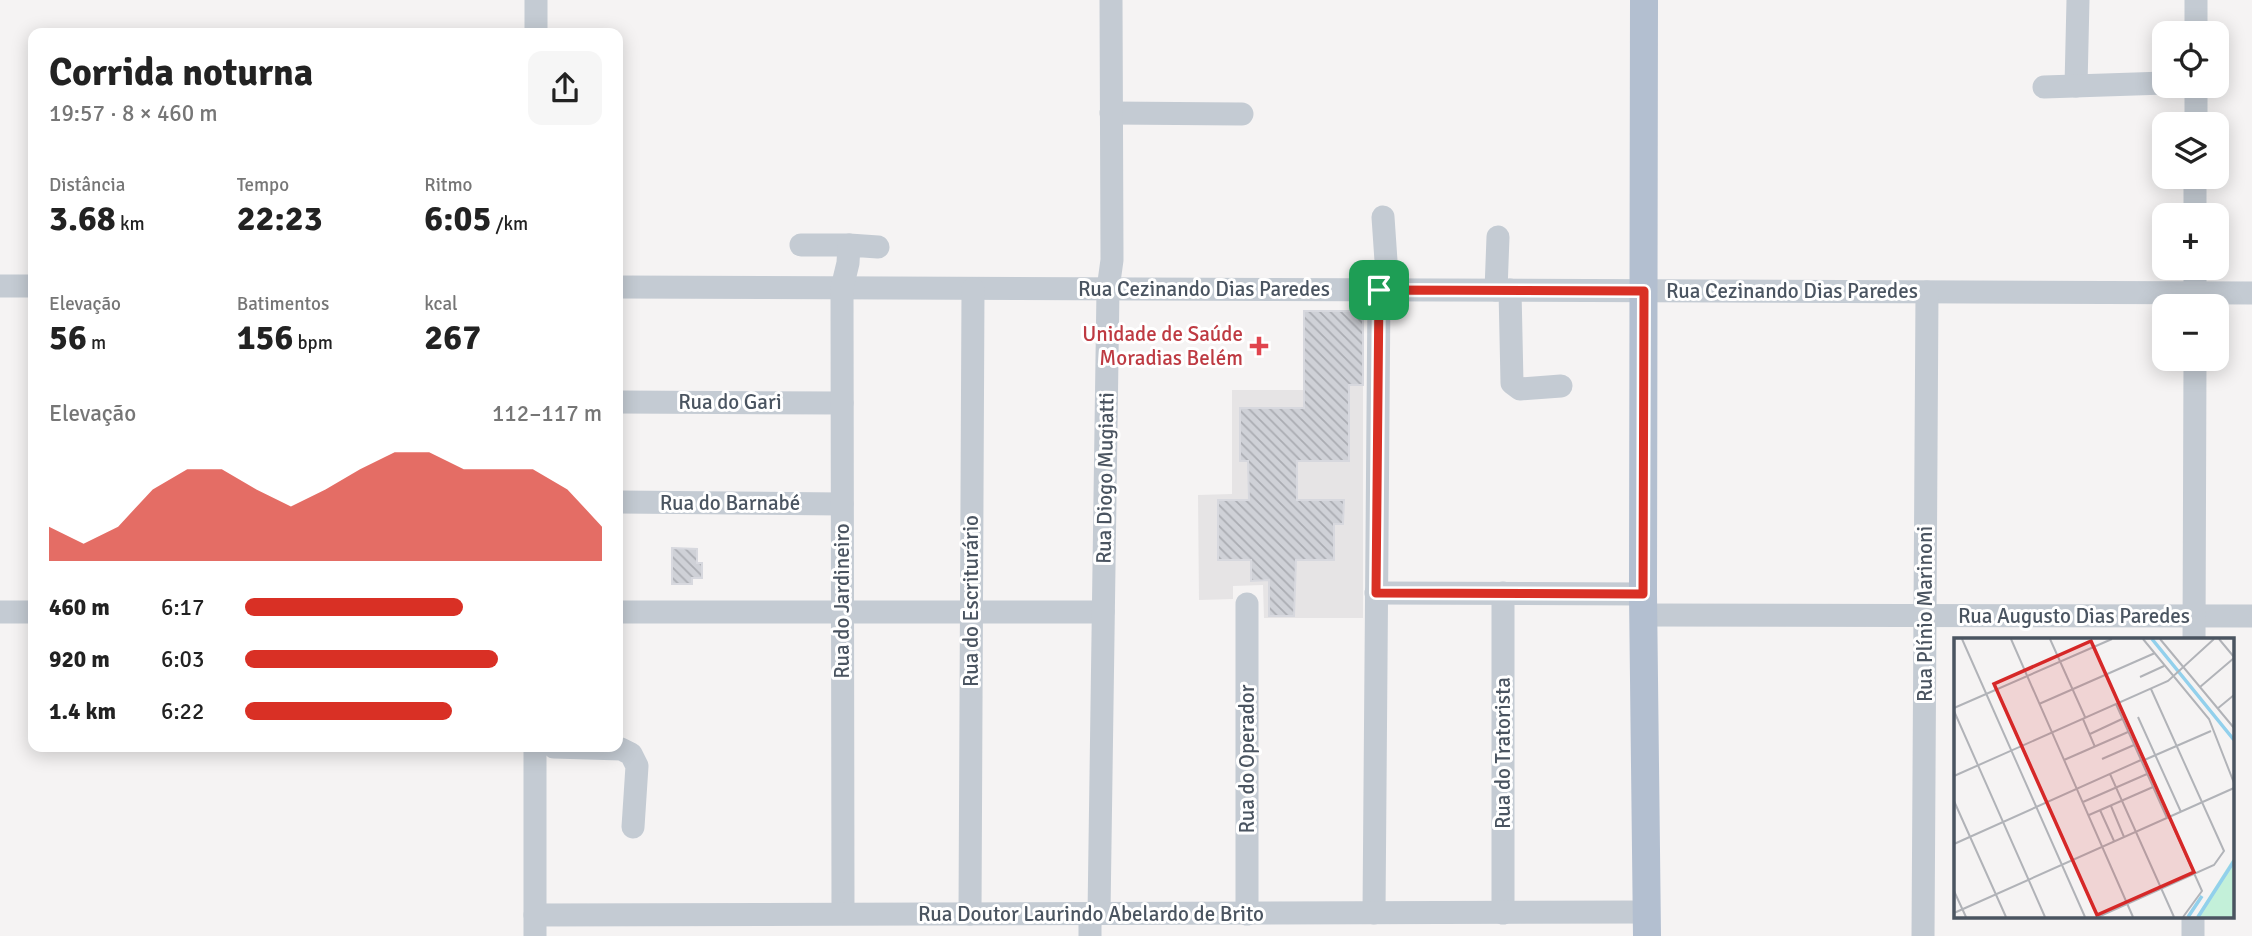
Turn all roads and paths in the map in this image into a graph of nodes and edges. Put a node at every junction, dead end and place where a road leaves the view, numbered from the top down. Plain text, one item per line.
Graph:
1 (536, 0) edge
2 (1111, 0) edge
3 (1644, 0) edge
4 (2078, 0) edge
5 (2196, 0) edge
6 (2196, 21) edge
7 (536, 28) edge
8 (2152, 83) edge
9 (2076, 86) junction
10 (2044, 87) dead end
11 (1111, 113) junction
12 (1242, 114) dead end
13 (1383, 217) dead end
14 (1498, 237) dead end
15 (801, 245) dead end
16 (849, 246) junction
17 (878, 247) dead end
18 (0, 285) edge
19 (28, 286) edge
20 (623, 288) edge
21 (842, 288) junction
22 (973, 289) junction
23 (1108, 289) junction
24 (1384, 290) junction
25 (1503, 290) junction
26 (1644, 291) junction
27 (1927, 292) junction
28 (2252, 293) edge
29 (2229, 296) edge
30 (2152, 299) edge
31 (2195, 371) edge
32 (1561, 386) dead end
33 (623, 402) edge
34 (842, 403) junction
35 (623, 502) edge
36 (842, 503) junction
37 (1376, 593) junction
38 (1503, 593) junction
39 (1247, 604) dead end
40 (1643, 604) junction
41 (0, 612) edge
42 (28, 612) edge
43 (623, 612) edge
44 (842, 612) junction
45 (970, 612) junction
46 (1104, 612) junction
47 (1925, 615) junction
48 (2194, 616) junction
49 (2252, 616) edge
50 (2194, 638) edge
51 (623, 751) edge
52 (535, 752) edge
53 (633, 827) dead end
54 (843, 913) junction
55 (1374, 913) junction
56 (1503, 913) junction
57 (970, 914) junction
58 (1247, 914) junction
59 (2193, 918) edge
60 (1093, 922) edge
61 (1648, 924) edge
62 (535, 925) edge
63 (1923, 936) edge
64 (2193, 936) edge

1 - 7 street
2 - 11 street, Rua Diogo Mugiatti
3 - 26 main road
4 - 9 street
5 - 6 street
8 - 9 street
9 - 10 street
11 - 12 street
11 - 23 street, Rua Diogo Mugiatti
13 - 24 street
14 - 25 street
15 - 16 street
16 - 17 street
16 - 21 street, Rua do Jardineiro
18 - 19 street
20 - 21 street, Rua Cezinando Dias Paredes
21 - 22 street, Rua Cezinando Dias Paredes
21 - 34 street, Rua do Jardineiro
22 - 23 street, Rua Cezinando Dias Paredes
22 - 45 street, Rua do Escriturário
23 - 24 street, Rua Cezinando Dias Paredes
23 - 46 street, Rua Diogo Mugiatti
24 - 25 street, Rua Cezinando Dias Paredes
24 - 37 street
25 - 26 street, Rua Cezinando Dias Paredes
25 - 32 street
26 - 27 street, Rua Cezinando Dias Paredes
26 - 40 main road
27 - 30 street, Rua Cezinando Dias Paredes
27 - 47 street, Rua Plínio Marinoni
28 - 29 street, Rua Cezinando Dias Paredes
31 - 48 street
33 - 34 street, Rua do Gari
34 - 36 street, Rua do Jardineiro
35 - 36 street, Rua do Barnabé
36 - 44 street, Rua do Jardineiro
37 - 38 street, Rua Augusto Dias Paredes
37 - 55 street
38 - 40 street, Rua Augusto Dias Paredes
38 - 56 street, Rua do Tratorista
39 - 58 street, Rua do Operador
40 - 47 street, Rua Augusto Dias Paredes
40 - 61 main road
41 - 42 street
43 - 44 street
44 - 45 street
44 - 54 street, Rua do Jardineiro
45 - 46 street
45 - 57 street, Rua do Escriturário
46 - 60 street, Rua Diogo Mugiatti
47 - 48 street, Rua Augusto Dias Paredes
47 - 63 street, Rua Plínio Marinoni
48 - 49 street, Rua Augusto Dias Paredes
48 - 50 street
51 - 53 street
52 - 62 street
54 - 57 street, Rua Doutor Laurindo Abelardo de Brito
54 - 62 street, Rua Doutor Laurindo Abelardo de Brito
55 - 56 street, Rua Doutor Laurindo Abelardo de Brito
55 - 58 street, Rua Doutor Laurindo Abelardo de Brito
56 - 61 street, Rua Doutor Laurindo Abelardo de Brito
57 - 60 street, Rua Doutor Laurindo Abelardo de Brito
58 - 60 street, Rua Doutor Laurindo Abelardo de Brito
59 - 64 street

